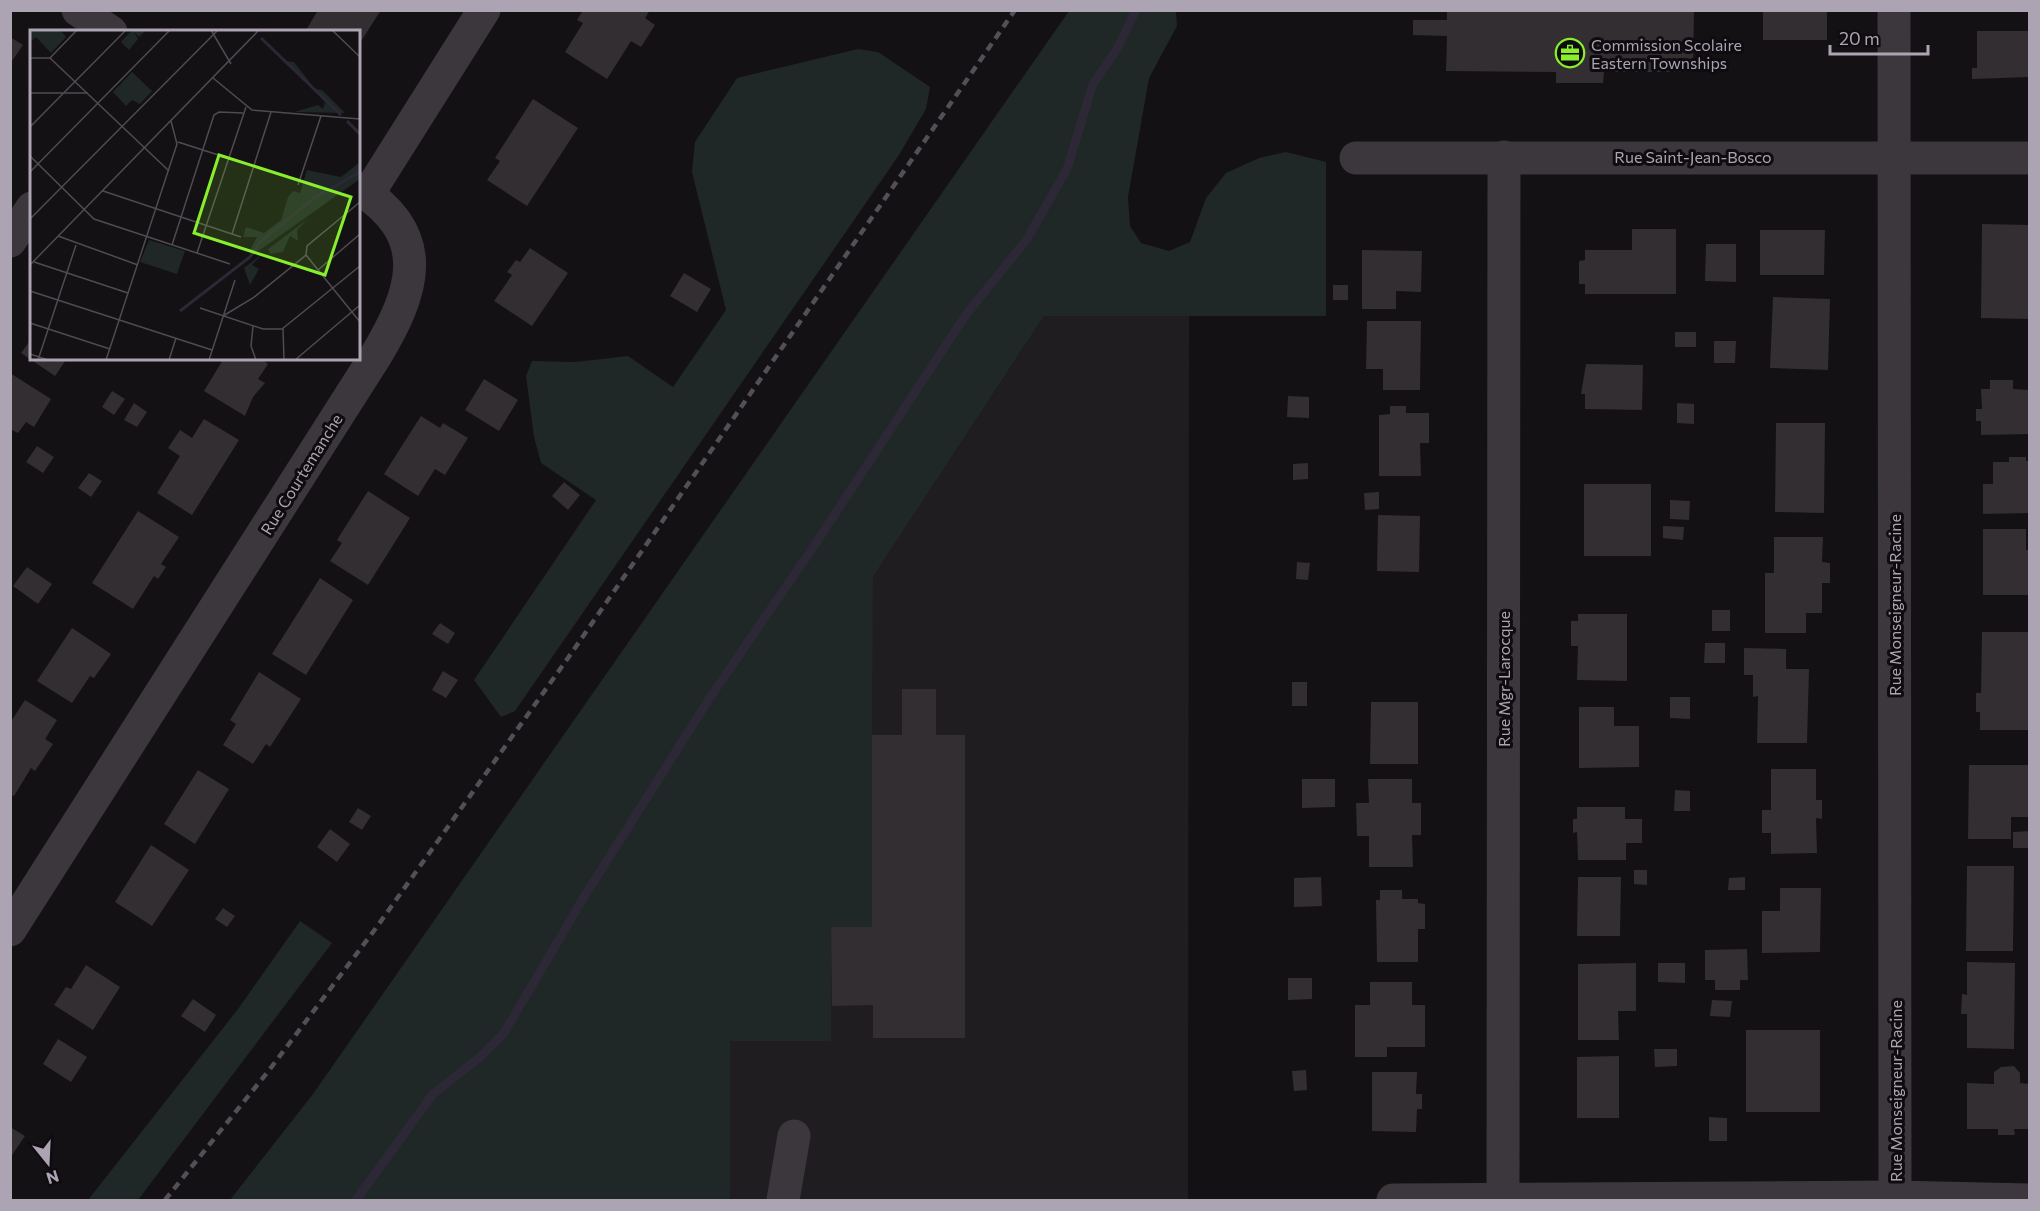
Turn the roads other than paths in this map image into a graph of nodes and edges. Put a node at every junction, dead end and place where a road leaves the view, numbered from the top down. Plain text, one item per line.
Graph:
1 (78, 10) edge
2 (484, 10) edge
3 (1894, 10) edge
4 (108, 30) edge
5 (1893, 156) junction
6 (1504, 157) junction
7 (1356, 158) dead end
8 (2030, 158) edge
9 (363, 191) edge
10 (30, 211) edge
11 (10, 241) edge
12 (10, 930) edge
13 (794, 1136) dead end
14 (1895, 1199) edge
15 (783, 1200) edge
16 (1393, 1200) edge
17 (1503, 1200) edge
18 (2030, 1200) edge

1 - 4 street
2 - 9 street, Rue Courtemanche
3 - 5 street, Rue Monseigneur-Racine
5 - 6 street, Rue Saint-Jean-Bosco
5 - 8 street, Rue Saint-Jean-Bosco
5 - 14 street, Rue Monseigneur-Racine
6 - 7 street, Rue Saint-Jean-Bosco
6 - 17 street, Rue Mgr-Larocque
9 - 12 street, Rue Courtemanche
10 - 11 street
13 - 15 street
14 - 17 street
14 - 18 street
16 - 17 street

